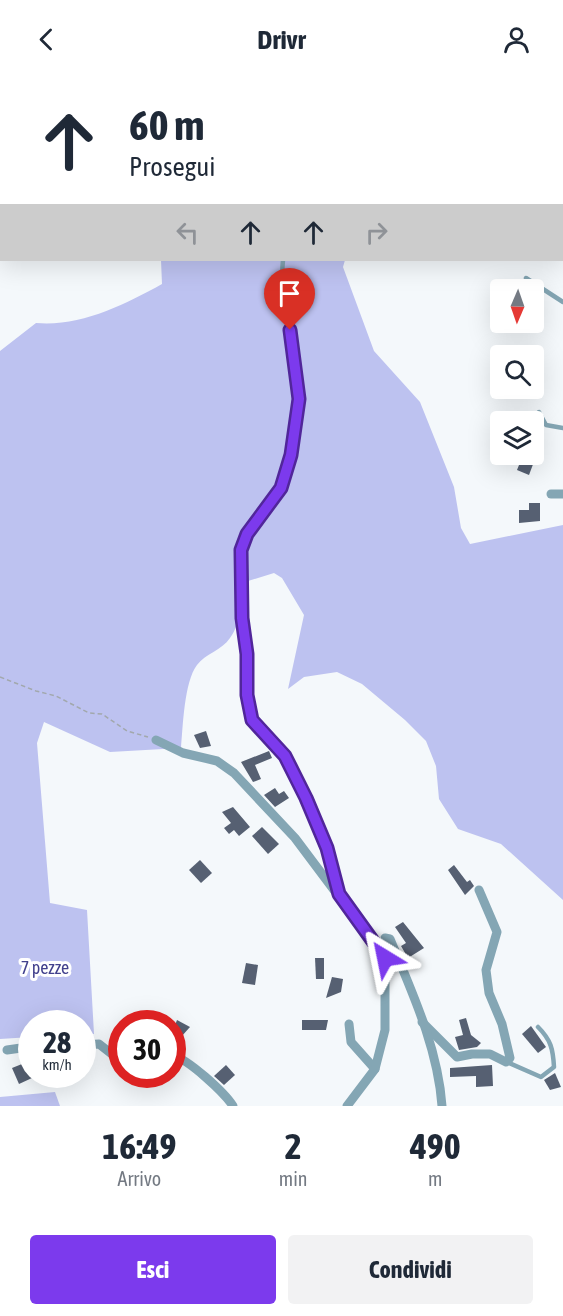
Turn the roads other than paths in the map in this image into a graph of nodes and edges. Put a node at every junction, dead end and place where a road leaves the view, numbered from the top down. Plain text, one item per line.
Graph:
1 (283, 261) edge
2 (526, 278) dead end
3 (563, 302) edge
4 (544, 421) edge
5 (563, 428) edge
6 (551, 494) dead end
7 (563, 494) edge
8 (156, 740) road end
9 (479, 890) dead end
10 (339, 894) junction
11 (385, 958) junction
12 (421, 1021) junction
13 (349, 1024) dead end
14 (538, 1027) dead end
15 (18, 1048) edge
16 (7, 1050) dead end
17 (506, 1062) junction
18 (186, 1064) edge
19 (375, 1069) junction
20 (233, 1106) edge
21 (347, 1106) edge
22 (442, 1106) edge

1 - 10 lane
2 - 3 lane
4 - 5 lane
6 - 7 street
8 - 10 street
9 - 17 street
10 - 11 street
11 - 12 street
11 - 19 street
12 - 17 street
12 - 22 street
13 - 19 street
14 - 17 lane
15 - 16 street
18 - 20 street
19 - 21 street

